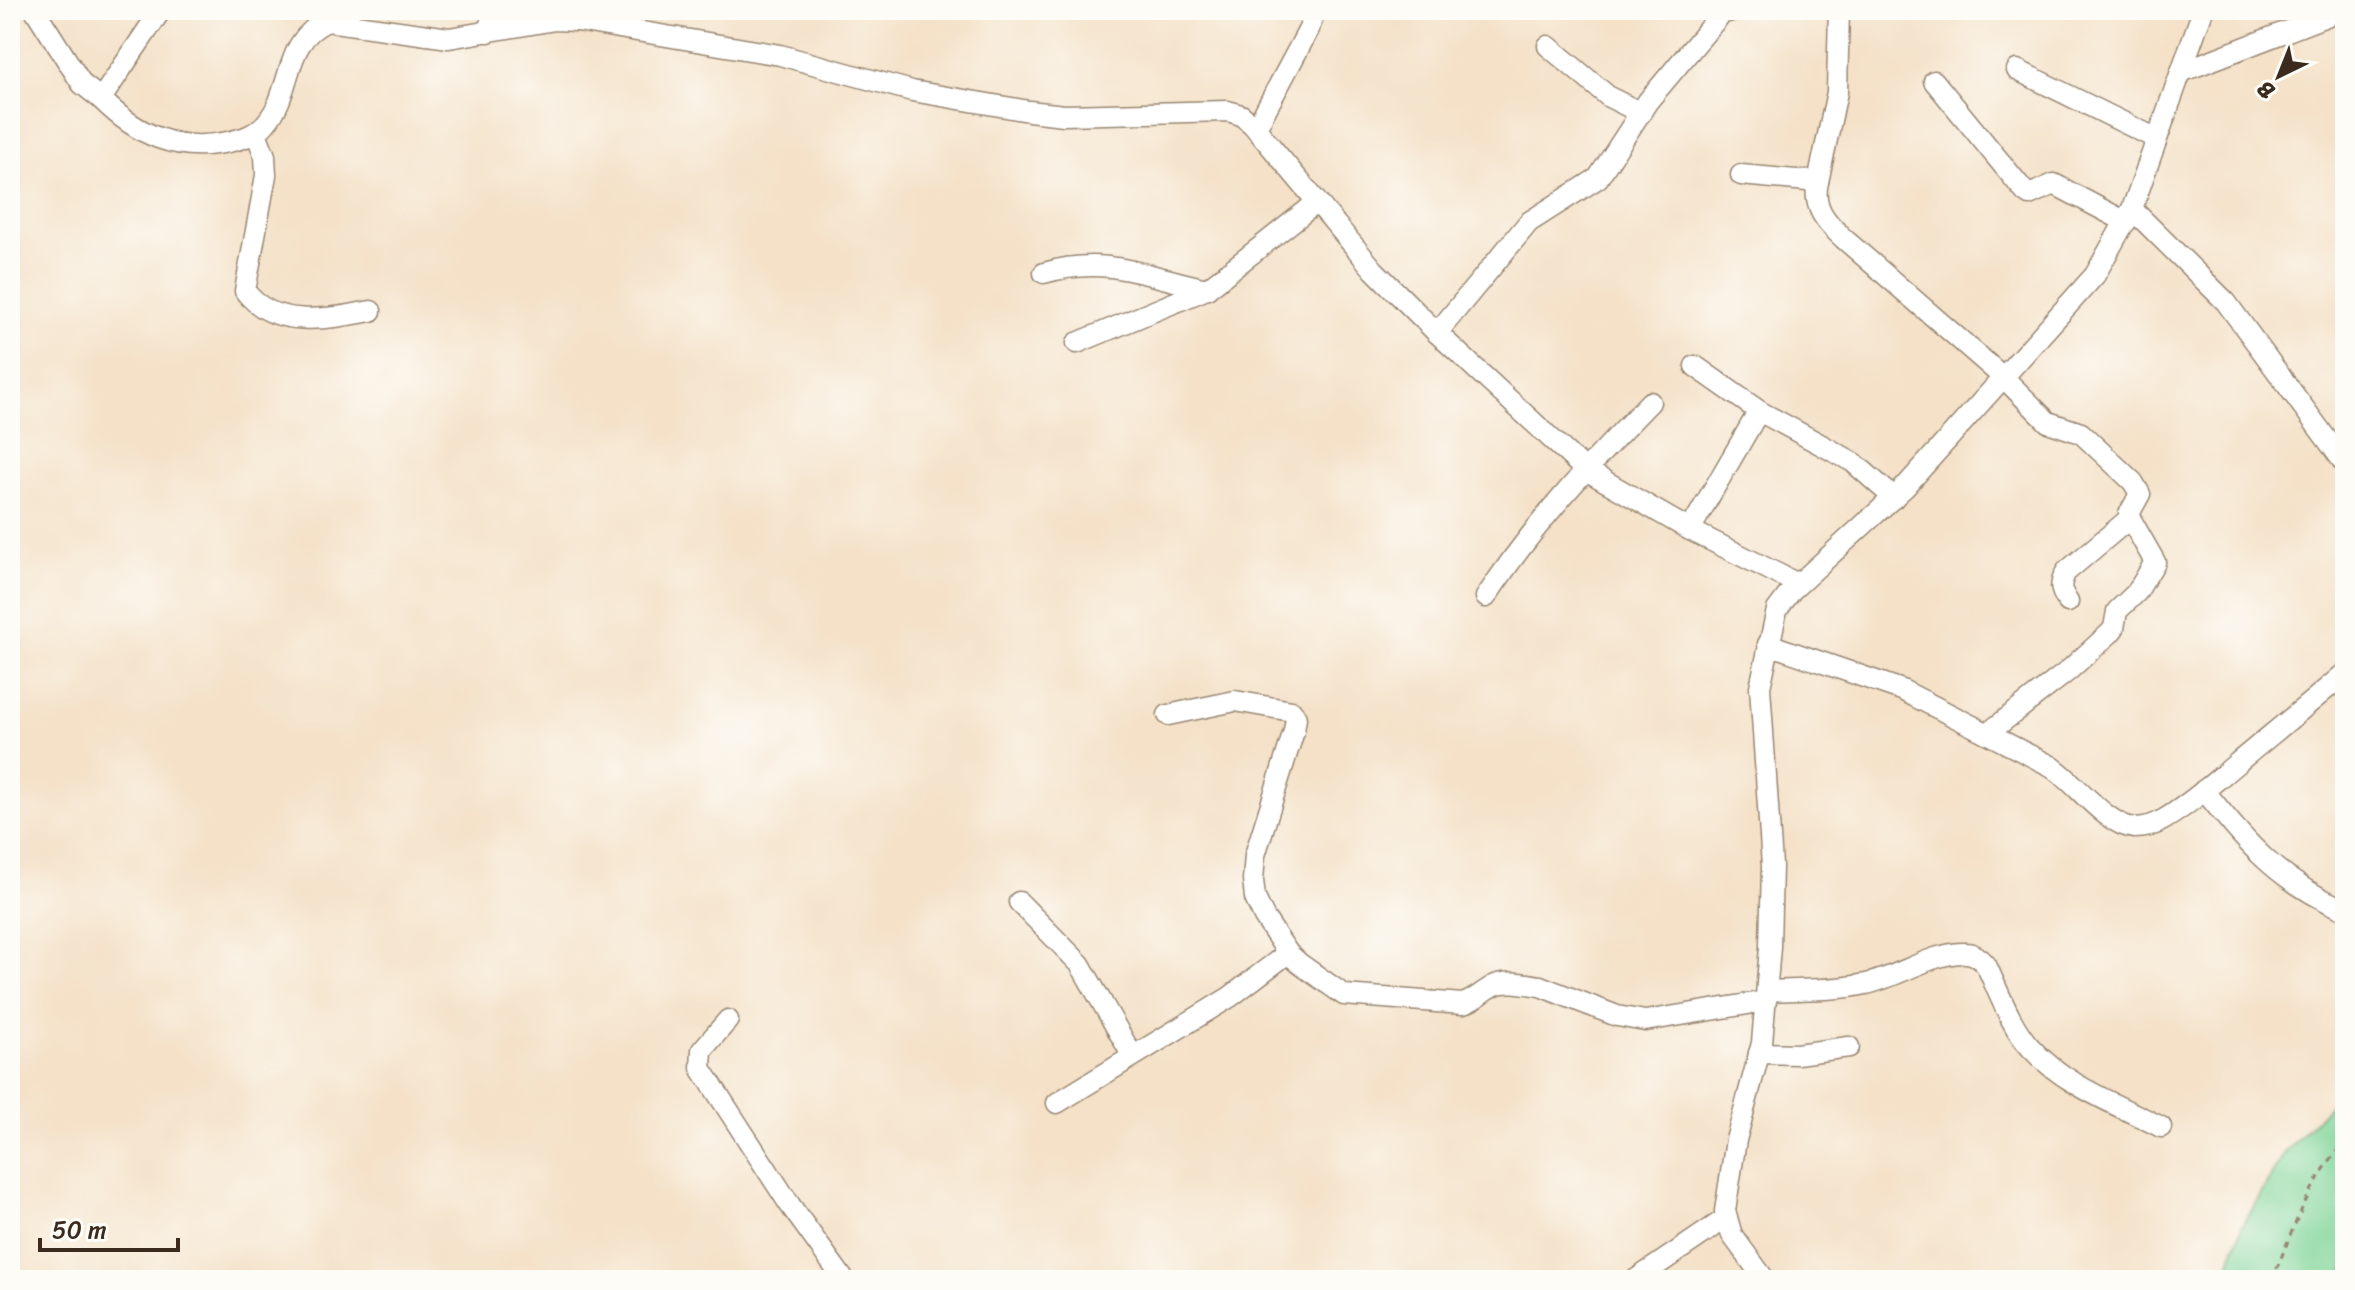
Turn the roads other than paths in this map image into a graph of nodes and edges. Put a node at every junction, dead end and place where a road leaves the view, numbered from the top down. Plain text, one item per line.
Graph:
1 (35, 10) edge
2 (161, 10) edge
3 (494, 10) edge
4 (1315, 10) edge
5 (1839, 10) edge
6 (2203, 10) edge
7 (2342, 10) edge
8 (1724, 11) edge
9 (488, 32) junction
10 (1548, 46) dead end
11 (2017, 70) dead end
12 (2181, 72) junction
13 (1934, 81) dead end
14 (101, 99) junction
15 (1641, 113) junction
16 (1256, 128) junction
17 (256, 133) junction
18 (2157, 139) junction
19 (1741, 175) dead end
20 (1818, 182) junction
21 (1316, 203) junction
22 (2129, 216) junction
23 (1044, 273) dead end
24 (1207, 289) junction
25 (371, 311) dead end
26 (1437, 333) junction
27 (1077, 343) dead end
28 (1695, 366) dead end
29 (2004, 378) junction
30 (1650, 402) dead end
31 (1759, 411) junction
32 (2345, 464) edge
33 (1584, 469) junction
34 (1894, 498) junction
35 (2130, 518) junction
36 (1690, 530) junction
37 (1798, 584) junction
38 (1486, 597) dead end
39 (2068, 602) dead end
40 (1768, 644) junction
41 (2345, 673) edge
42 (1168, 715) dead end
43 (1988, 733) junction
44 (2204, 790) junction
45 (1019, 902) dead end
46 (2345, 910) edge
47 (1288, 953) junction
48 (1766, 996) junction
49 (728, 1020) dead end
50 (1849, 1047) dead end
51 (1759, 1053) junction
52 (1132, 1055) junction
53 (1057, 1103) dead end
54 (2161, 1127) dead end
55 (1725, 1219) junction
56 (844, 1280) edge
57 (1635, 1280) edge
58 (1765, 1280) edge

1 - 14 street
2 - 14 street
3 - 9 street
4 - 16 street
5 - 20 street
6 - 12 street
7 - 12 street
8 - 15 street
9 - 16 street
9 - 17 street
10 - 15 street
11 - 18 street
12 - 18 street
13 - 22 street
14 - 17 street
15 - 26 street
16 - 21 street
17 - 25 street
18 - 22 street
19 - 20 street
20 - 29 street
21 - 24 street
21 - 26 street
22 - 29 street
22 - 32 street
23 - 24 street
24 - 27 street
26 - 33 street
28 - 31 street
29 - 34 street
29 - 35 street
30 - 33 street
31 - 34 street
31 - 36 street
33 - 36 street
33 - 38 street
34 - 37 street
35 - 39 street
35 - 43 street
36 - 37 street
37 - 40 street
40 - 43 street
40 - 48 street
41 - 44 street
42 - 47 street
43 - 44 street
44 - 46 street
45 - 52 street
47 - 48 street
47 - 52 street
48 - 51 street
48 - 54 street
49 - 56 street
50 - 51 street
51 - 55 street
52 - 53 street
55 - 57 street
55 - 58 street

